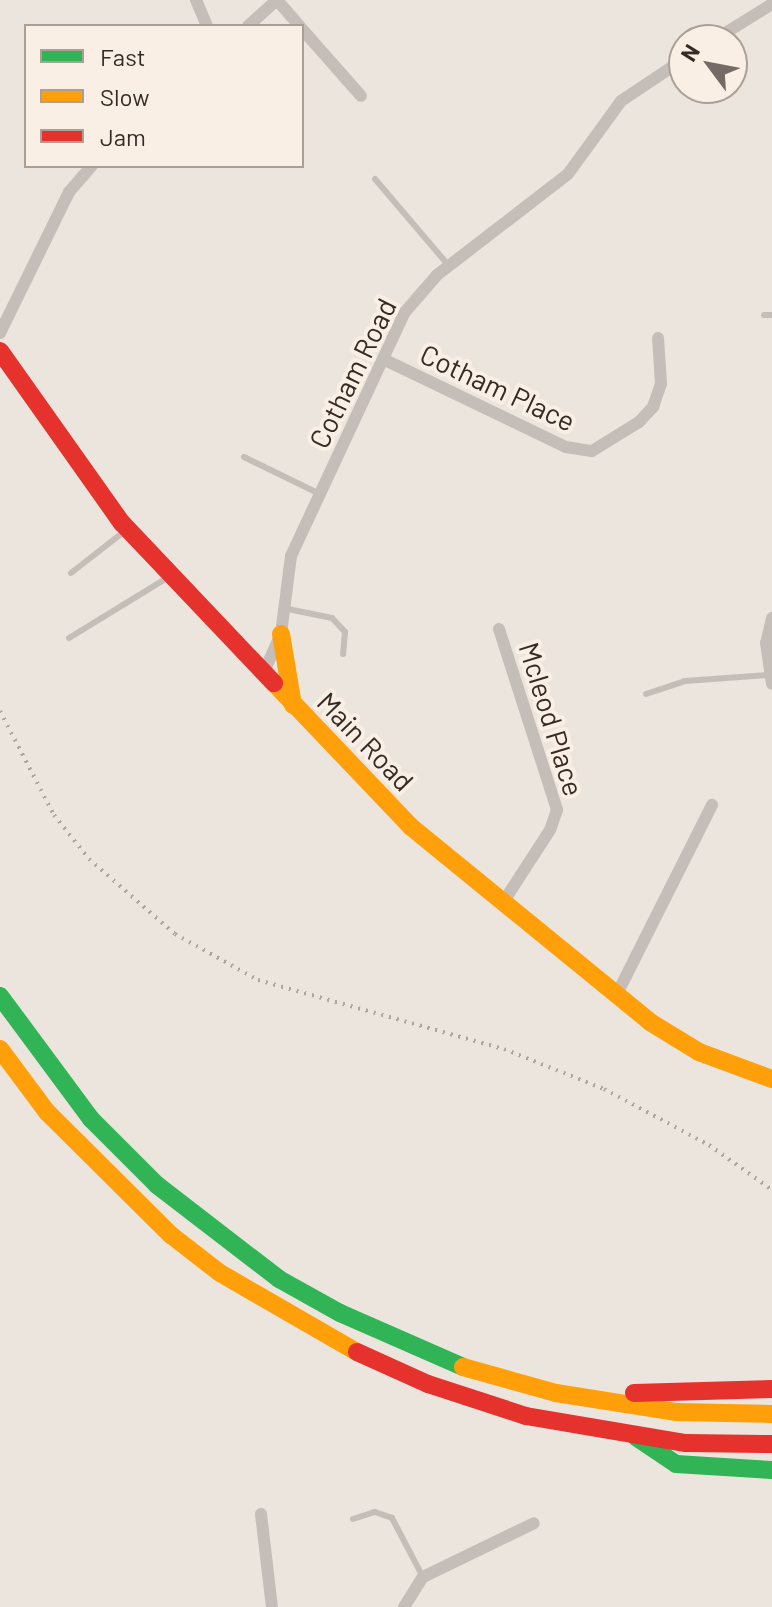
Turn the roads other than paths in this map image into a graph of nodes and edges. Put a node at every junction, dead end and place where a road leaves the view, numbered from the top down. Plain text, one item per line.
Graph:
1 (196, 0) edge
2 (277, 0) edge
3 (772, 4) edge
4 (206, 24) edge
5 (250, 24) edge
6 (298, 24) edge
7 (740, 24) edge
8 (304, 30) edge
9 (668, 69) edge
10 (361, 96) dead end
11 (90, 168) edge
12 (375, 179) dead end
13 (449, 266) junction
14 (0, 333) edge
15 (658, 338) dead end
16 (0, 351) edge
17 (383, 359) junction
18 (244, 457) dead end
19 (320, 494) junction
20 (128, 529) junction
21 (71, 573) dead end
22 (170, 576) junction
23 (282, 608) junction
24 (772, 618) edge
25 (499, 629) dead end
26 (281, 634) junction
27 (69, 638) dead end
28 (343, 654) dead end
29 (263, 674) junction
30 (770, 679) edge
31 (646, 694) dead end
32 (293, 705) junction
33 (712, 805) dead end
34 (502, 904) junction
35 (0, 996) edge
36 (616, 996) junction
37 (0, 1049) edge
38 (772, 1079) edge
39 (470, 1370) junction
40 (772, 1389) edge
41 (772, 1414) edge
42 (636, 1437) junction
43 (772, 1444) edge
44 (772, 1470) edge
45 (261, 1514) dead end
46 (353, 1519) dead end
47 (534, 1523) dead end
48 (423, 1577) junction
49 (272, 1607) edge
50 (404, 1607) edge

1 - 4 street
2 - 5 street
2 - 6 street
3 - 7 street
8 - 10 street
9 - 13 street, Cotham Road
11 - 14 street
12 - 13 lane
13 - 17 street, Cotham Road
15 - 17 street, Cotham Place
16 - 20 main road, Main Road
17 - 19 street, Cotham Road
18 - 19 lane
19 - 23 street, Cotham Road
20 - 21 lane
20 - 22 main road, Main Road
22 - 27 lane
22 - 29 main road, Main Road
23 - 26 street, Cotham Road
23 - 28 lane
24 - 30 street
25 - 34 street, Mcleod Place
26 - 29 street, Cotham Road
26 - 32 main road
29 - 32 main road, Main Road
30 - 31 lane
32 - 34 main road, Main Road
33 - 36 street
34 - 36 main road, Main Road
35 - 39 main road
36 - 38 main road, Main Road
37 - 42 main road
39 - 40 main road
39 - 41 main road
42 - 43 main road
42 - 44 main road
45 - 49 street
46 - 48 lane
47 - 48 street
48 - 50 street

